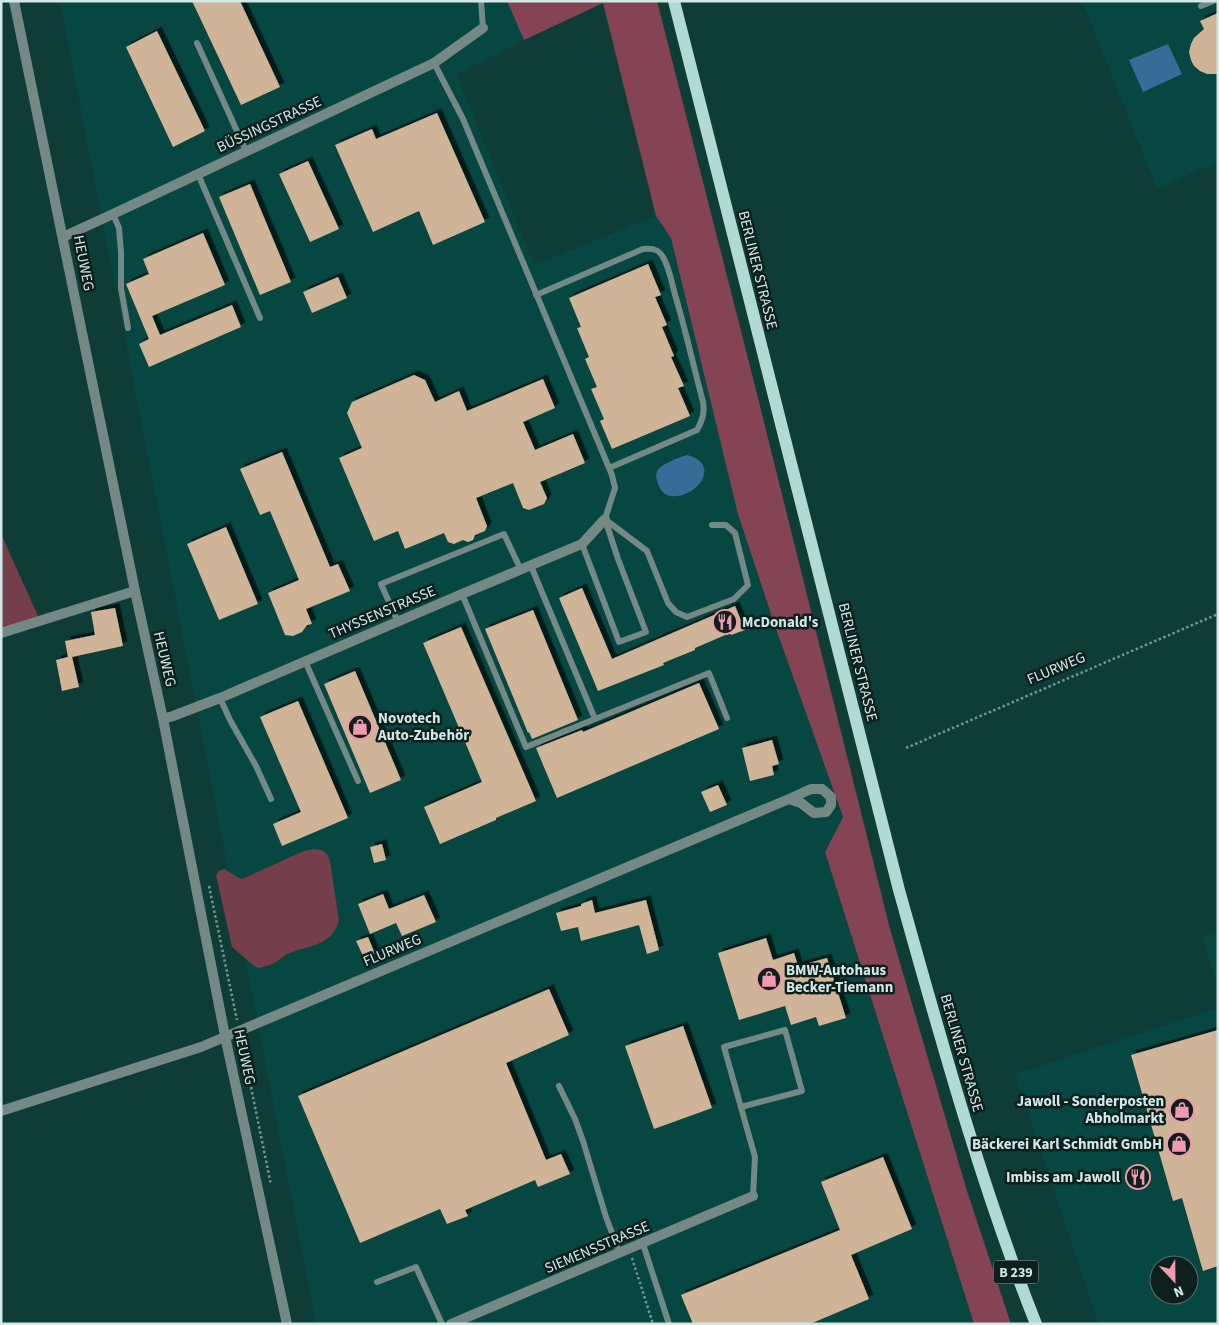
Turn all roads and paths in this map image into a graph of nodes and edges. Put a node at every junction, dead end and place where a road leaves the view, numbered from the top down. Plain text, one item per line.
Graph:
1 (14, 1) edge
2 (481, 1) edge
3 (674, 1) edge
4 (1213, 1) edge
5 (1201, 6) dead end
6 (482, 28) joint
7 (196, 43) dead end
8 (434, 62) junction
9 (246, 151) junction
10 (198, 174) junction
11 (114, 214) junction
12 (63, 237) junction
13 (536, 295) junction
14 (260, 318) dead end
15 (128, 328) dead end
16 (609, 468) junction
17 (605, 520) junction
18 (712, 525) dead end
19 (582, 544) junction
20 (531, 566) junction
21 (520, 570) junction
22 (135, 591) junction
23 (462, 594) junction
24 (1218, 614) edge
25 (398, 622) junction
26 (1, 633) edge
27 (305, 661) junction
28 (220, 698) junction
29 (727, 718) dead end
30 (163, 719) junction
31 (595, 719) junction
32 (906, 748) dead end
33 (358, 781) dead end
34 (271, 799) dead end
35 (789, 799) dead end
36 (225, 1036) junction
37 (558, 1086) dead end
38 (741, 1108) junction
39 (1, 1112) edge
40 (753, 1196) joint
41 (643, 1244) junction
42 (625, 1251) junction
43 (377, 1282) dead end
44 (287, 1324) edge
45 (442, 1324) edge
46 (452, 1324) edge
47 (653, 1324) edge
48 (670, 1324) edge
49 (1036, 1324) edge

1 - 12 street, HEUWEG
2 - 6 lane
3 - 49 main road, BERLINER STRASSE / B 239
4 - 5 lane
6 - 8 street, BÜSSINGSTRASSE
7 - 9 lane
8 - 9 street, BÜSSINGSTRASSE
8 - 13 lane
9 - 10 street, BÜSSINGSTRASSE
10 - 11 street, BÜSSINGSTRASSE
10 - 14 lane
11 - 12 street, BÜSSINGSTRASSE
11 - 15 lane
12 - 22 street, HEUWEG
13 - 16 lane
13 - 16 lane
16 - 17 lane
17 - 18 lane
17 - 19 street, THYSSENSTRASSE
17 - 19 lane
19 - 20 street, THYSSENSTRASSE
20 - 21 street, THYSSENSTRASSE
20 - 31 lane
21 - 23 street, THYSSENSTRASSE
21 - 25 lane
22 - 26 street
22 - 30 street, HEUWEG
23 - 25 street, THYSSENSTRASSE
23 - 31 lane
24 - 32 path, FLURWEG
25 - 27 street, THYSSENSTRASSE
27 - 28 street, THYSSENSTRASSE
27 - 33 lane
28 - 30 street, THYSSENSTRASSE
28 - 34 lane
29 - 31 lane
30 - 36 street, HEUWEG
35 - 36 street, FLURWEG
36 - 39 street, FLURWEG
36 - 44 street, HEUWEG
37 - 42 lane
38 - 38 lane
38 - 40 lane
40 - 41 street, SIEMENSSTRASSE
41 - 42 street, SIEMENSSTRASSE
41 - 48 lane
42 - 46 street, SIEMENSSTRASSE
42 - 47 path
43 - 45 lane

